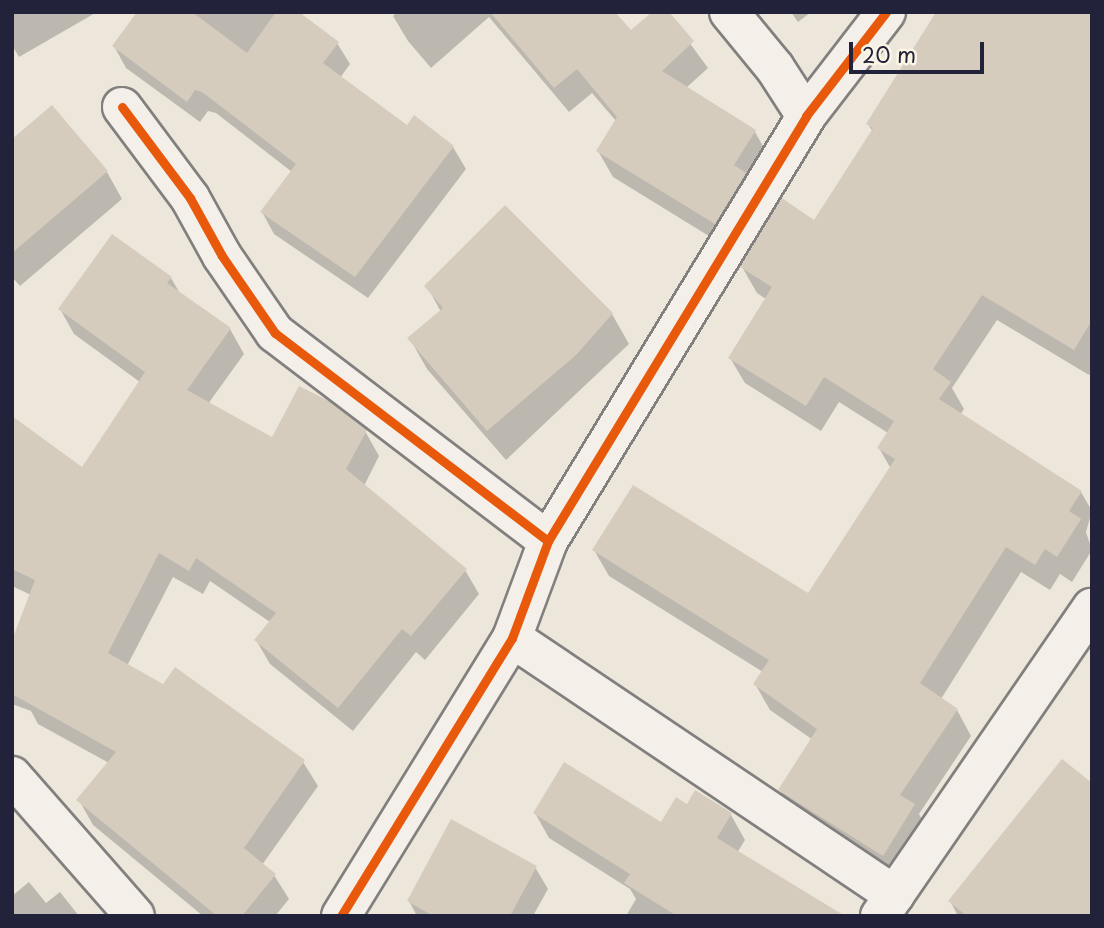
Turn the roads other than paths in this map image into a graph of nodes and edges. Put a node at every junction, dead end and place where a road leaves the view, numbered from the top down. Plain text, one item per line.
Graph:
1 (729, 12) edge
2 (886, 12) edge
3 (122, 107) dead end
4 (806, 116) junction
5 (548, 541) junction
6 (1092, 608) edge
7 (512, 638) junction
8 (12, 776) edge
9 (887, 905) edge
10 (135, 916) edge
11 (341, 916) edge

1 - 4 street
2 - 4 street
3 - 5 street
4 - 5 street
5 - 7 street
6 - 9 street
7 - 9 street
7 - 11 street
8 - 10 street

